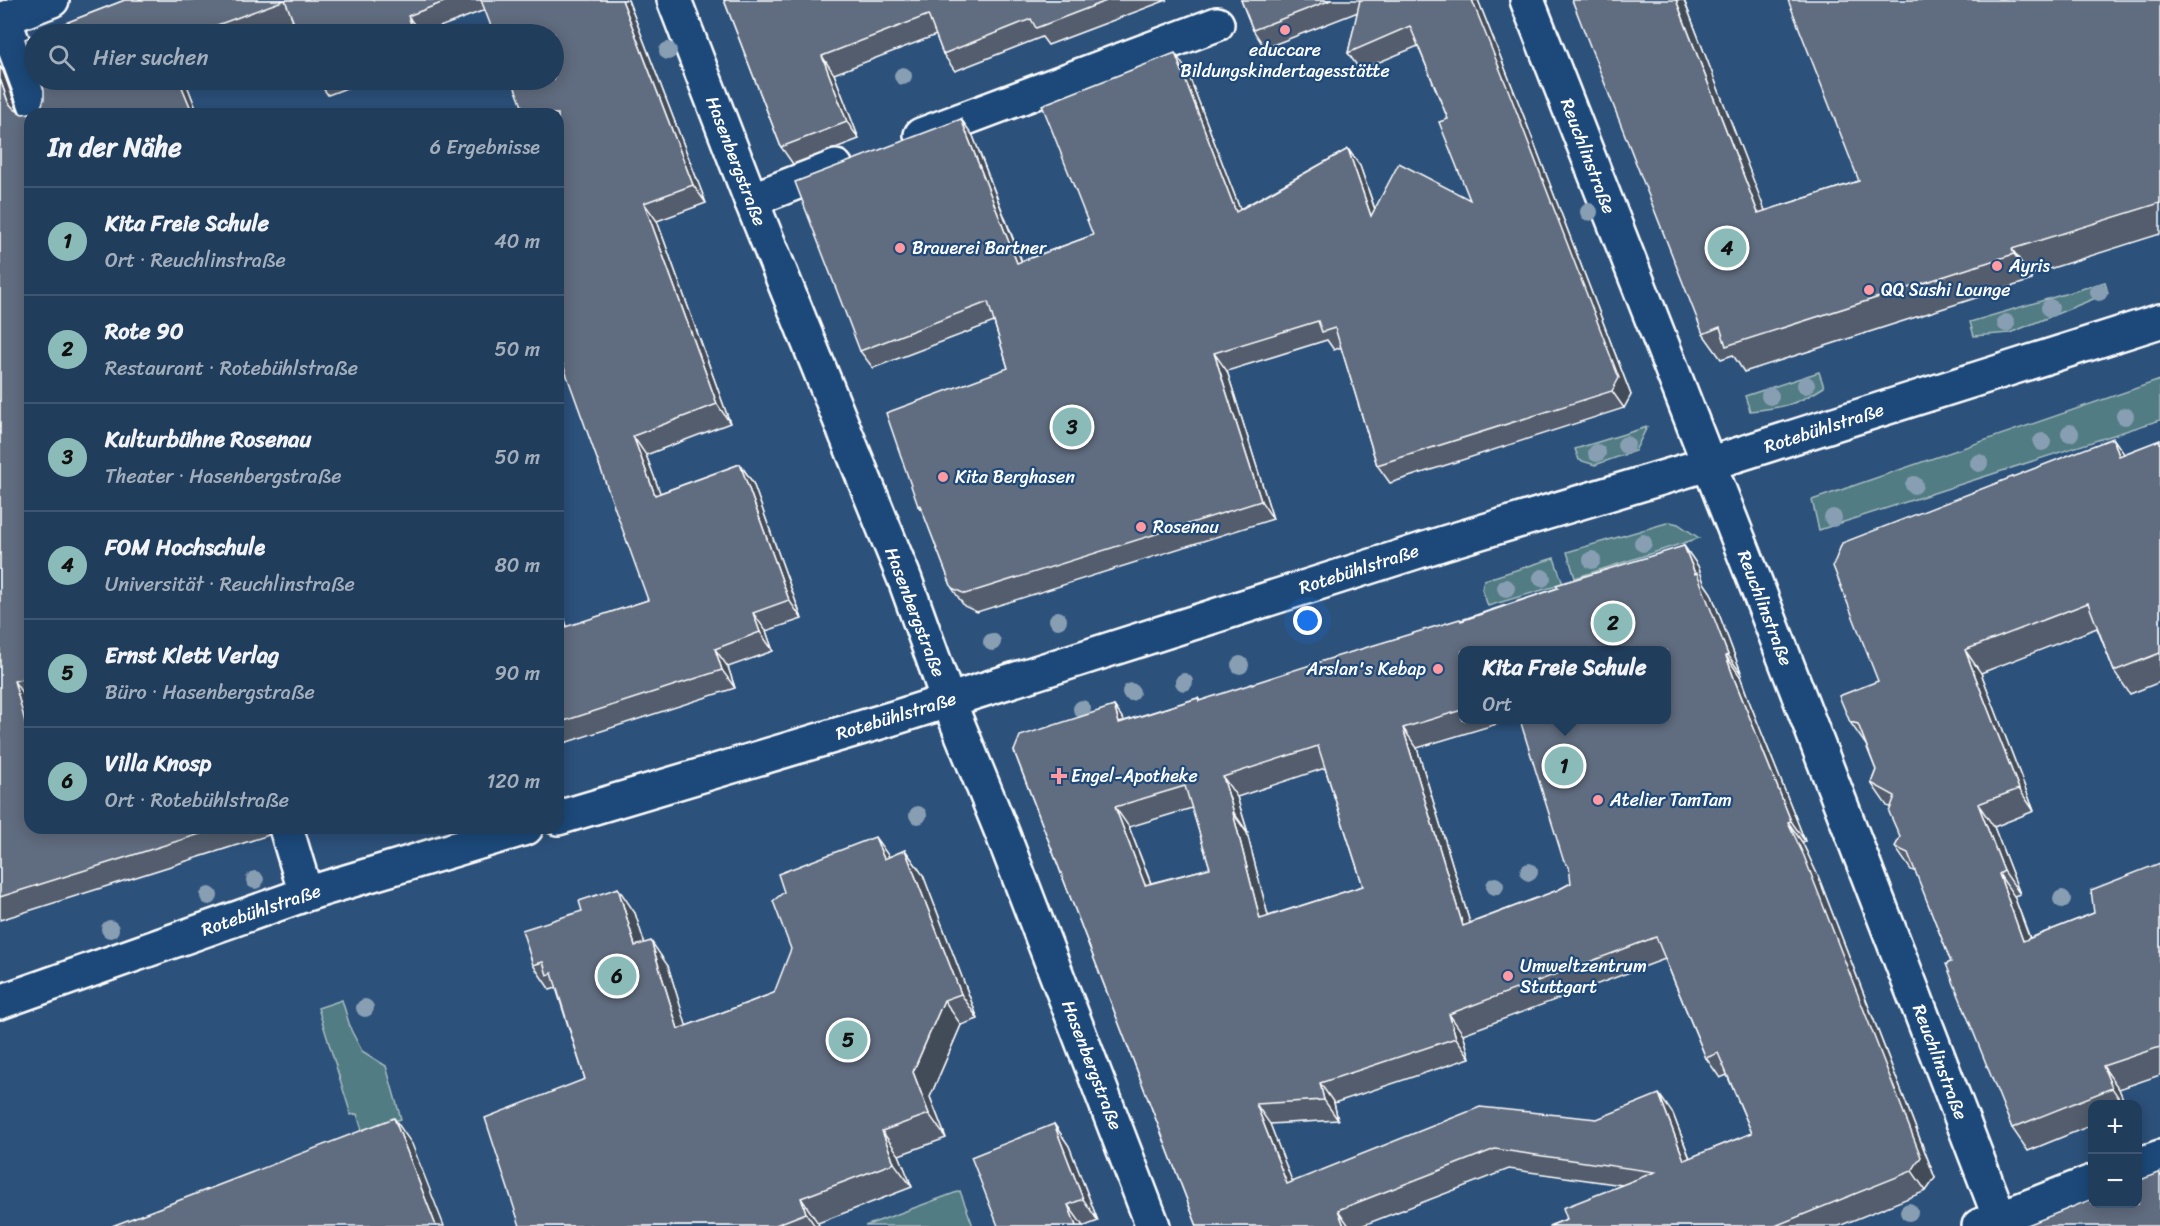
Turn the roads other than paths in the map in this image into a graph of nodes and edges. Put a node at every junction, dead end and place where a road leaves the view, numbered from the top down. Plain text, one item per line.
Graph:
1 (52, 0) edge
2 (674, 0) edge
3 (1527, 0) edge
4 (2, 20) edge
5 (1217, 24) dead end
6 (24, 76) edge
7 (30, 90) edge
8 (37, 108) edge
9 (896, 144) edge
10 (863, 157) edge
11 (751, 200) junction
12 (2160, 321) edge
13 (1708, 464) junction
14 (948, 700) junction
15 (564, 816) edge
16 (287, 834) edge
17 (506, 834) edge
18 (306, 894) junction
19 (0, 1002) edge
20 (2160, 1157) edge
21 (2142, 1164) edge
22 (2088, 1184) edge
23 (1989, 1222) edge
24 (1153, 1226) edge

1 - 4 street
2 - 11 street, Hasenbergstraße
3 - 13 street, Reuchlinstraße
4 - 6 street
5 - 9 street
7 - 8 street
10 - 11 street
11 - 14 street, Hasenbergstraße
12 - 13 street, Rotebühlstraße
13 - 14 street, Rotebühlstraße
13 - 23 street, Reuchlinstraße
14 - 15 street, Rotebühlstraße
14 - 24 street, Hasenbergstraße
16 - 18 street
17 - 18 street, Rotebühlstraße
18 - 19 street, Rotebühlstraße
20 - 21 street
22 - 23 street

